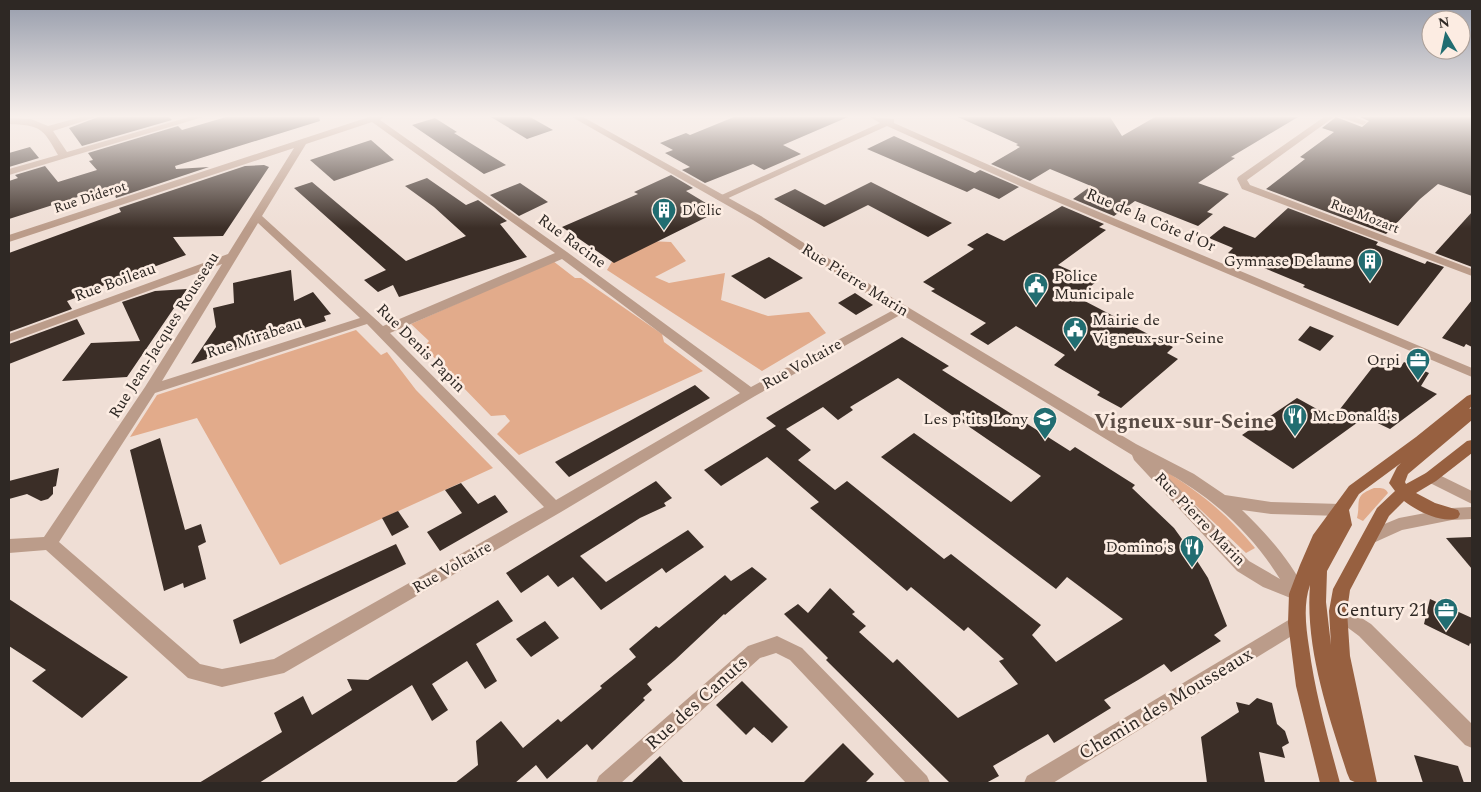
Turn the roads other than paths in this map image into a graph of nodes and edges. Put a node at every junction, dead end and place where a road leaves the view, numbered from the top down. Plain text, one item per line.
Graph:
1 (71, 154) edge
2 (268, 154) edge
3 (295, 154) edge
4 (425, 154) edge
5 (642, 154) edge
6 (818, 154) edge
7 (957, 154) edge
8 (1278, 154) edge
9 (64, 156) joint
10 (9, 172) edge
11 (1246, 187) joint
12 (720, 198) junction
13 (257, 217) junction
14 (9, 238) edge
15 (563, 254) junction
16 (233, 256) junction
17 (1472, 273) edge
18 (903, 310) junction
19 (369, 319) junction
20 (381, 332) junction
21 (9, 338) edge
22 (1472, 373) edge
23 (150, 390) junction
24 (750, 393) junction
25 (1472, 399) edge
26 (1472, 413) edge
27 (1472, 445) edge
28 (1131, 448) junction
29 (1399, 476) junction
30 (1431, 478) junction
31 (1371, 479) junction
32 (1404, 492) junction
33 (1472, 498) edge
34 (1221, 500) junction
35 (555, 508) junction
36 (1341, 510) junction
37 (1472, 513) edge
38 (1452, 514) junction
39 (1370, 537) junction
40 (49, 543) junction
41 (9, 546) edge
42 (1298, 594) junction
43 (1317, 602) junction
44 (1338, 610) junction
45 (1297, 623) junction
46 (1472, 738) edge
47 (606, 783) edge
48 (920, 783) edge
49 (1034, 783) edge
50 (1330, 783) edge
51 (1360, 783) edge
52 (1368, 783) edge

1 - 9 street
2 - 14 street, Rue Diderot
3 - 13 street, Rue Jean-Jacques Rousseau
4 - 15 street, Rue Racine
5 - 12 street, Rue Pierre Marin
6 - 12 street
7 - 22 street, Rue de la Côte d'Or
8 - 11 street
9 - 10 street
11 - 17 street, Rue Mozart
12 - 18 street, Rue Pierre Marin
13 - 16 street, Rue Jean-Jacques Rousseau
13 - 19 street, Rue Denis Papin
15 - 20 street
15 - 24 street, Rue Racine
16 - 21 street, Rue Boileau
16 - 23 street, Rue Jean-Jacques Rousseau
18 - 24 street, Rue Voltaire
18 - 28 street, Rue Pierre Marin
19 - 20 street, Rue Denis Papin
19 - 23 street, Rue Mirabeau
20 - 35 street, Rue Denis Papin
23 - 40 street, Rue Jean-Jacques Rousseau
24 - 35 street, Rue Voltaire
25 - 31 main road
26 - 29 main road
27 - 30 main road
28 - 34 street, Rue Pierre Marin
28 - 42 street, Rue Pierre Marin
29 - 30 main road
29 - 31 main road
29 - 32 main road
30 - 32 main road
30 - 33 street
31 - 36 main road
32 - 38 main road
32 - 39 main road
34 - 36 street, Rue Pierre Marin
34 - 42 street, Rue Pierre Marin
35 - 40 street, Rue Voltaire
36 - 42 main road
36 - 43 main road
37 - 38 street
38 - 39 street
39 - 44 main road
40 - 41 street
42 - 43 main road
42 - 45 main road
43 - 44 main road
43 - 51 main road
44 - 46 street
44 - 52 main road
45 - 49 street, Chemin des Mousseaux
45 - 50 main road
47 - 48 street, Rue des Canuts

